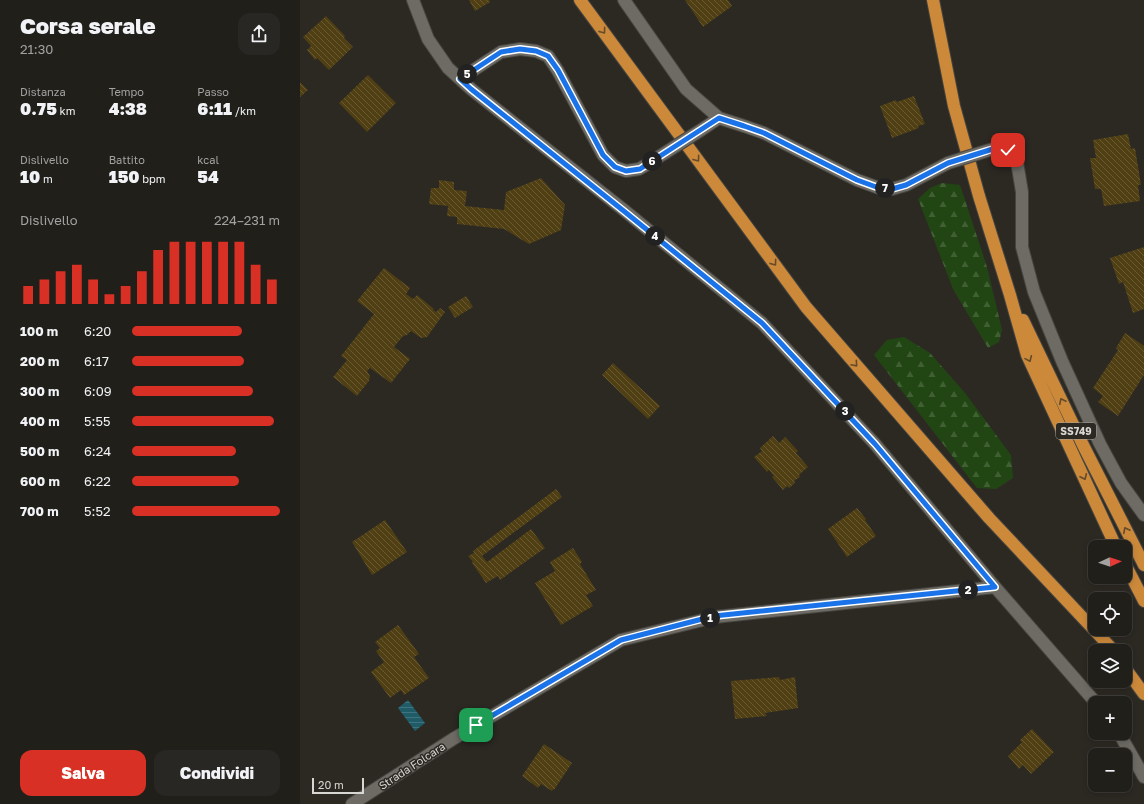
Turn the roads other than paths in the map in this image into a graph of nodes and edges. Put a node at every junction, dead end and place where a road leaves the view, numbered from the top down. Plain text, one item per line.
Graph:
1 (413, 0) edge
2 (580, 0) edge
3 (624, 0) edge
4 (933, 0) edge
5 (460, 79) junction
6 (719, 118) junction
7 (1010, 295) junction
8 (1144, 515) edge
9 (1113, 540) edge
10 (1144, 565) edge
11 (1132, 578) edge
12 (995, 587) junction
13 (1144, 601) edge
14 (1106, 644) edge
15 (1132, 669) edge
16 (1132, 678) edge
17 (1144, 682) edge
18 (1144, 694) edge
19 (1090, 696) edge
20 (1123, 740) edge
21 (1144, 777) edge
22 (352, 804) edge

1 - 5 street
2 -> 14 highway
3 - 6 street
4 - 7 highway, SS749
5 - 6 street, bridge
5 - 12 street
6 - 8 street, bridge
7 -> 9 highway, SS749
10 -> 7 highway, SS749
11 - 13 highway
12 - 19 street
12 - 22 street, Strada Folcara
15 - 17 highway
16 - 18 highway
20 - 21 street

